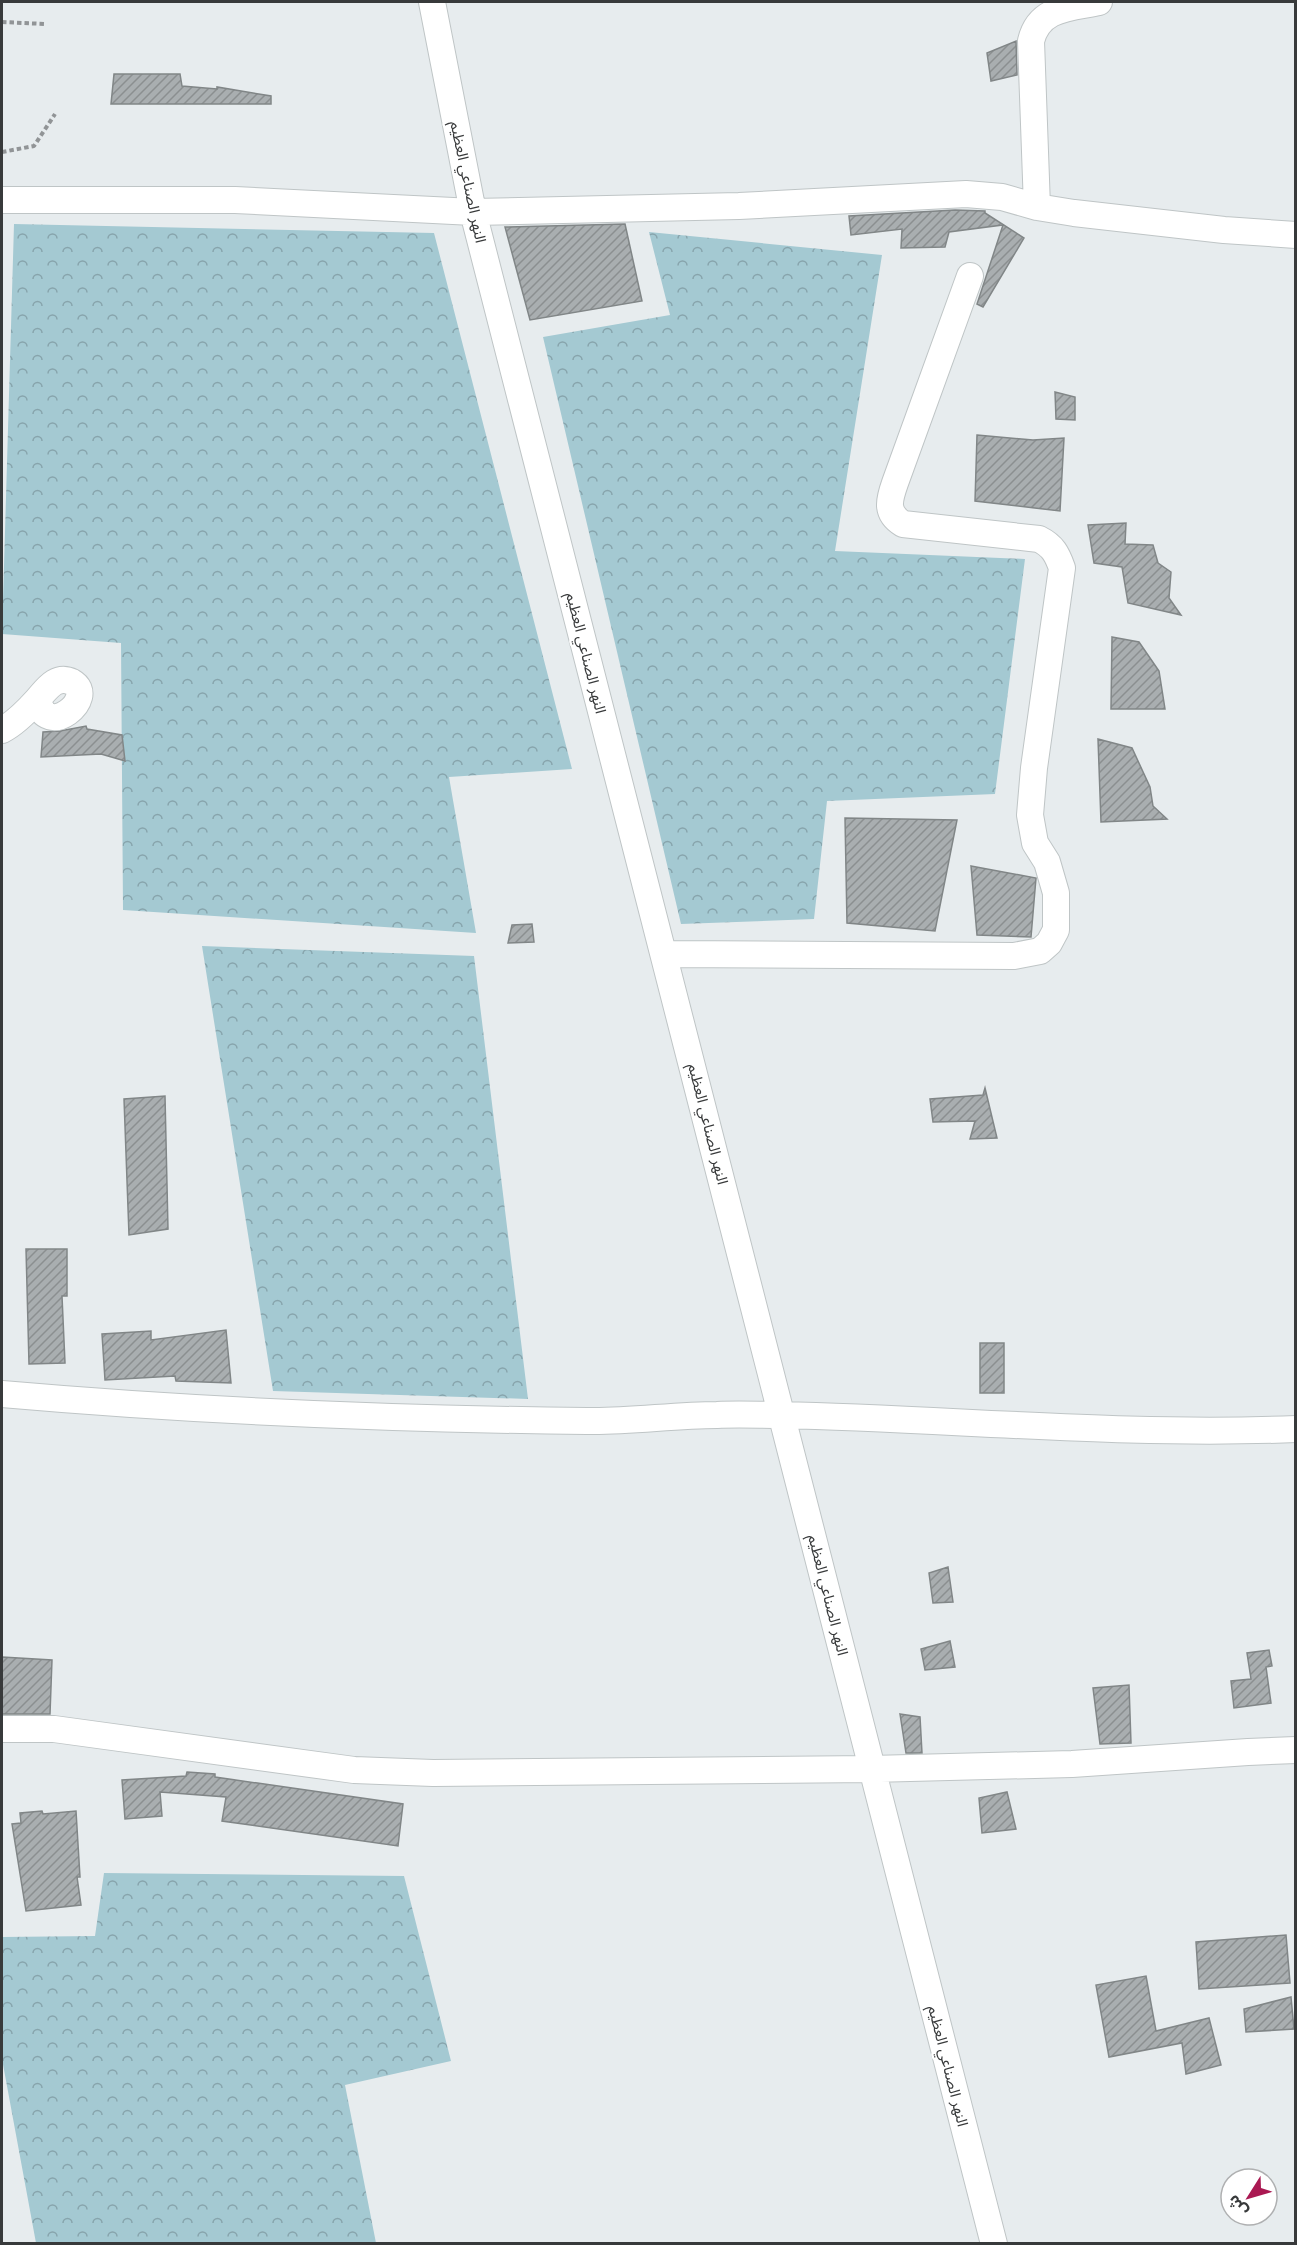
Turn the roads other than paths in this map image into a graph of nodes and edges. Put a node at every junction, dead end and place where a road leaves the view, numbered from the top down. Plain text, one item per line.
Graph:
1 (432, 2) edge
2 (1100, 2) edge
3 (2, 200) edge
4 (1037, 207) junction
5 (473, 212) junction
6 (1296, 235) edge
7 (970, 276) dead end
8 (38, 699) dead end
9 (2, 730) edge
10 (664, 954) junction
11 (2, 1394) edge
12 (783, 1415) junction
13 (1296, 1429) edge
14 (2, 1729) edge
15 (1296, 1750) edge
16 (871, 1769) junction
17 (994, 2244) edge

1 - 5 street, النهر الصناعي العظيم
2 - 4 street
3 - 5 street
4 - 5 street
4 - 6 street
5 - 10 street, النهر الصناعي العظيم
7 - 10 street
8 - 9 street
10 - 12 street, النهر الصناعي العظيم
11 - 12 street
12 - 13 street
12 - 16 street, النهر الصناعي العظيم
14 - 16 street
15 - 16 street
16 - 17 street, النهر الصناعي العظيم

